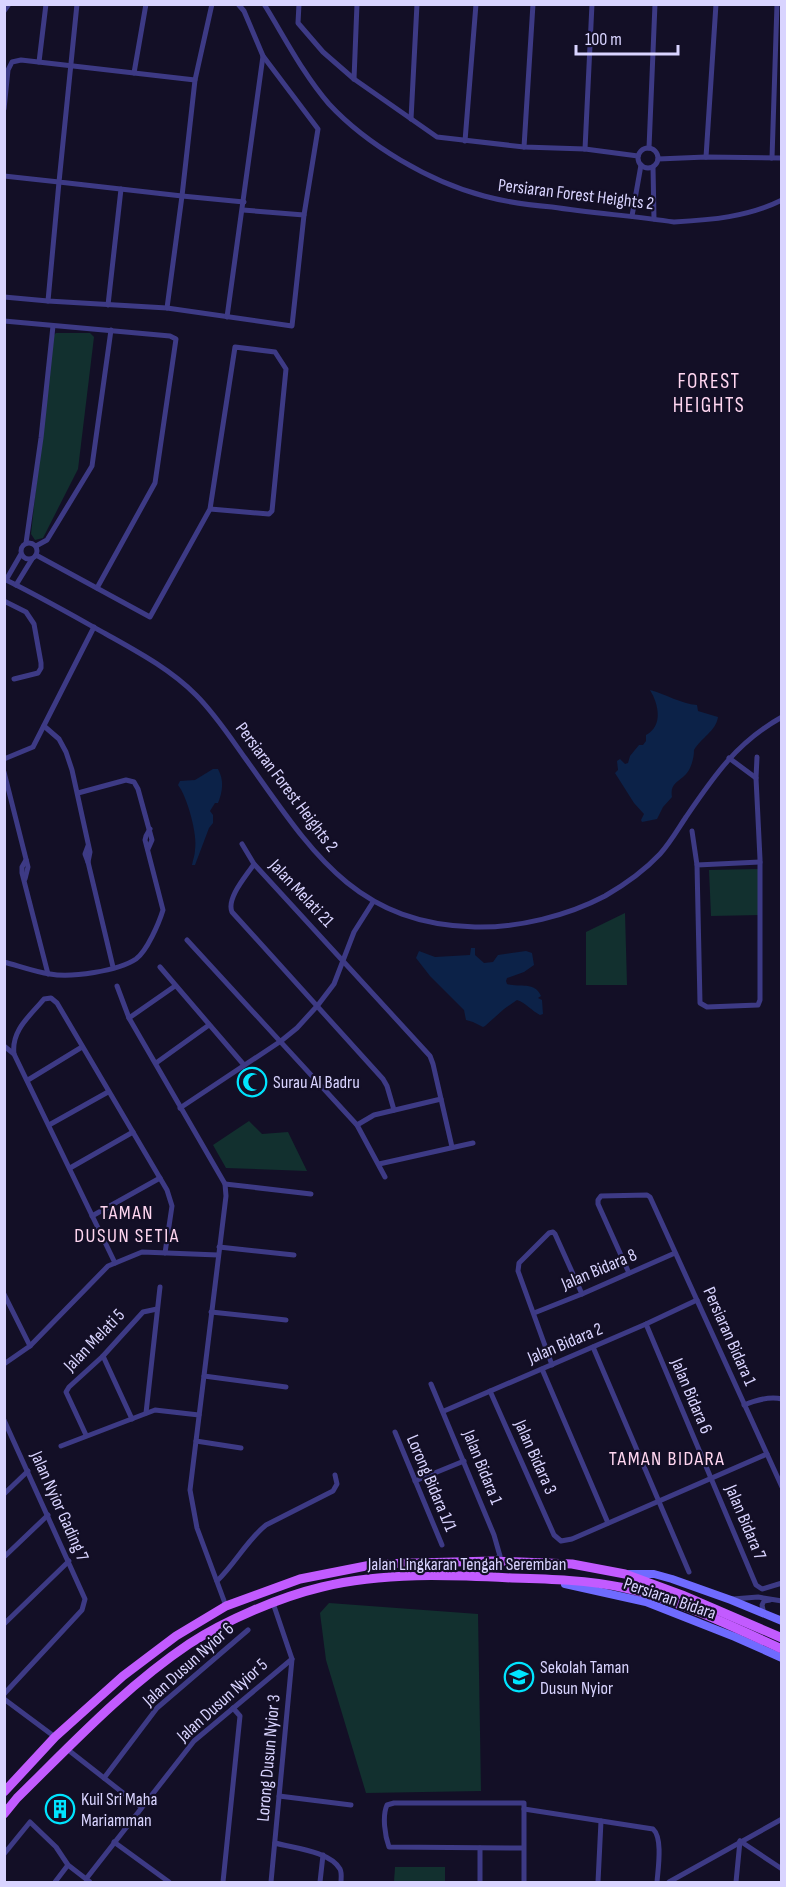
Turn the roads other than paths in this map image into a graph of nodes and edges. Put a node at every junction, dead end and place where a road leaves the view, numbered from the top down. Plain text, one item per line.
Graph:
1 (9, 4) edge
2 (46, 4) edge
3 (77, 4) edge
4 (146, 4) edge
5 (212, 4) edge
6 (238, 4) edge
7 (264, 4) edge
8 (299, 4) edge
9 (357, 4) edge
10 (417, 4) edge
11 (476, 4) edge
12 (534, 4) edge
13 (592, 4) edge
14 (655, 4) edge
15 (717, 4) edge
16 (777, 4) edge
17 (4, 10) edge
18 (263, 56) junction
19 (39, 62) junction
20 (70, 65) junction
21 (134, 73) junction
22 (354, 79) junction
23 (195, 80) junction
24 (4, 109) edge
25 (411, 120) junction
26 (465, 141) junction
27 (524, 147) junction
28 (649, 148) junction
29 (585, 149) junction
30 (638, 156) junction
31 (706, 157) junction
32 (772, 158) junction
33 (782, 158) edge
34 (658, 159) junction
35 (641, 165) junction
36 (653, 167) junction
37 (4, 176) edge
38 (59, 182) junction
39 (121, 189) junction
40 (182, 196) junction
41 (782, 200) edge
42 (244, 202) junction
43 (243, 210) junction
44 (304, 215) junction
45 (632, 216) junction
46 (654, 219) junction
47 (4, 297) edge
48 (48, 301) junction
49 (108, 305) junction
50 (167, 308) junction
51 (227, 317) junction
52 (4, 321) edge
53 (52, 326) junction
54 (111, 330) junction
55 (210, 509) junction
56 (26, 543) junction
57 (36, 546) junction
58 (21, 554) junction
59 (34, 557) junction
60 (5, 579) edge
61 (16, 585) junction
62 (97, 588) junction
63 (4, 601) edge
64 (94, 627) junction
65 (14, 679) dead end
66 (782, 717) edge
67 (44, 726) junction
68 (757, 757) dead end
69 (729, 758) junction
70 (4, 759) edge
71 (4, 772) edge
72 (756, 778) junction
73 (78, 793) junction
74 (692, 831) dead end
75 (242, 844) dead end
76 (760, 862) junction
77 (254, 864) junction
78 (697, 865) junction
79 (373, 902) junction
80 (188, 940) dead end
81 (344, 960) junction
82 (4, 962) edge
83 (113, 967) junction
84 (160, 967) dead end
85 (48, 974) junction
86 (117, 986) dead end
87 (175, 986) junction
88 (318, 1005) junction
89 (129, 1018) junction
90 (209, 1025) junction
91 (281, 1041) junction
92 (4, 1046) edge
93 (82, 1047) junction
94 (14, 1054) junction
95 (156, 1063) junction
96 (244, 1065) junction
97 (28, 1080) junction
98 (108, 1092) junction
99 (441, 1099) junction
100 (180, 1108) junction
101 (394, 1110) junction
102 (49, 1125) junction
103 (357, 1125) junction
104 (133, 1132) junction
105 (473, 1143) dead end
106 (452, 1148) junction
107 (379, 1164) junction
108 (70, 1168) junction
109 (385, 1177) dead end
110 (160, 1178) junction
111 (225, 1184) junction
112 (311, 1194) dead end
113 (92, 1216) junction
114 (219, 1247) junction
115 (675, 1252) junction
116 (165, 1253) junction
117 (218, 1255) junction
118 (294, 1255) dead end
119 (115, 1263) junction
120 (628, 1273) junction
121 (160, 1287) dead end
122 (4, 1294) edge
123 (582, 1294) junction
124 (697, 1300) junction
125 (157, 1309) junction
126 (212, 1312) junction
127 (534, 1313) junction
128 (286, 1320) dead end
129 (646, 1324) junction
130 (30, 1346) junction
131 (593, 1347) junction
132 (103, 1356) junction
133 (4, 1364) edge
134 (552, 1365) junction
135 (542, 1369) junction
136 (204, 1376) junction
137 (431, 1384) dead end
138 (286, 1387) dead end
139 (490, 1391) junction
140 (782, 1399) edge
141 (744, 1405) junction
142 (444, 1411) junction
143 (146, 1413) junction
144 (200, 1414) junction
145 (132, 1419) junction
146 (5, 1422) edge
147 (395, 1432) dead end
148 (87, 1435) junction
149 (196, 1441) junction
150 (61, 1446) dead end
151 (241, 1448) dead end
152 (766, 1454) junction
153 (464, 1461) junction
154 (28, 1471) junction
155 (335, 1475) dead end
156 (711, 1479) junction
157 (416, 1481) junction
158 (782, 1487) edge
159 (4, 1494) edge
160 (660, 1501) junction
161 (48, 1515) junction
162 (608, 1523) junction
163 (442, 1545) dead end
164 (4, 1557) edge
165 (69, 1561) junction
166 (493, 1561) junction
167 (689, 1572) dead end
168 (624, 1574) junction
169 (544, 1579) junction
170 (217, 1581) junction
171 (782, 1583) edge
172 (731, 1599) junction
173 (772, 1600) junction
174 (782, 1601) edge
175 (273, 1604) junction
176 (226, 1606) junction
177 (764, 1614) junction
178 (782, 1622) edge
179 (4, 1624) edge
180 (248, 1630) dead end
181 (782, 1638) edge
182 (782, 1649) edge
183 (782, 1658) edge
184 (292, 1659) junction
185 (4, 1694) edge
186 (4, 1699) edge
187 (234, 1708) junction
188 (55, 1737) junction
189 (67, 1749) junction
190 (104, 1778) junction
191 (4, 1792) edge
192 (279, 1796) junction
193 (351, 1805) dead end
194 (524, 1806) junction
195 (141, 1807) junction
196 (4, 1814) edge
197 (782, 1819) edge
198 (601, 1821) junction
199 (740, 1841) junction
200 (114, 1842) junction
201 (275, 1843) junction
202 (480, 1848) junction
203 (524, 1848) junction
204 (4, 1854) edge
205 (323, 1855) junction
206 (68, 1865) junction
207 (782, 1869) edge
208 (88, 1881) edge
209 (55, 1882) edge
210 (169, 1882) edge
211 (223, 1882) edge
212 (271, 1882) edge
213 (320, 1882) edge
214 (341, 1882) edge
215 (480, 1882) edge
216 (524, 1882) edge
217 (598, 1882) edge
218 (657, 1882) edge
219 (670, 1882) edge
220 (736, 1882) edge

1 - 17 street
2 - 19 street
3 - 20 street
4 - 21 street
5 - 23 street
6 - 18 street
7 - 45 street, Persiaran Forest Heights 2
8 - 22 street
9 - 22 street
10 - 25 street
11 - 26 street
12 - 27 street
13 - 29 street
14 - 28 street
15 - 31 street
16 - 32 street
18 - 42 street
18 - 44 street
19 - 20 street
19 - 24 street
20 - 21 street
20 - 38 street
21 - 23 street
22 - 25 street
23 - 40 street
25 - 26 street
26 - 27 street
27 - 29 street
28 - 30 street
28 - 34 street
29 - 30 street
30 - 35 street
31 - 32 street
31 - 34 street
32 - 33 street
34 - 36 street
35 - 36 street
35 - 45 street
36 - 46 street
37 - 38 street
38 - 39 street
38 - 48 street
39 - 40 street
39 - 49 street
40 - 42 street
40 - 50 street
41 - 46 street, Persiaran Forest Heights 2
42 - 43 street
43 - 44 street
43 - 51 street
44 - 51 street
45 - 46 street, Persiaran Forest Heights 2
47 - 48 street
48 - 49 street
49 - 50 street
50 - 51 street
52 - 53 street
53 - 54 street
53 - 56 street
54 - 57 street
54 - 62 street
55 - 55 street
55 - 62 street
56 - 57 street
56 - 58 street
57 - 59 street
58 - 59 street
58 - 60 street
59 - 61 street
59 - 62 street
60 - 61 street, Persiaran Forest Heights 2
61 - 64 street, Persiaran Forest Heights 2
63 - 65 street
64 - 67 street
64 - 79 street, Persiaran Forest Heights 2
66 - 69 street, Persiaran Forest Heights 2
67 - 70 street
67 - 73 street
68 - 72 street
69 - 72 street
69 - 79 street, Persiaran Forest Heights 2
71 - 85 street
72 - 76 street
73 - 83 street
73 - 83 street
74 - 78 street
75 - 77 street, Jalan Melati 21
76 - 78 street
76 - 78 street
77 - 81 street, Jalan Melati 21
77 - 88 street
79 - 81 street
80 - 91 street
81 - 88 street
81 - 99 street, Jalan Melati 21
82 - 85 street
83 - 85 street
84 - 87 street
86 - 89 street
87 - 89 street
87 - 90 street
88 - 91 street
88 - 101 street
89 - 95 street
90 - 95 street
90 - 96 street
91 - 96 street
91 - 103 street
92 - 94 street
93 - 94 street
93 - 97 street
93 - 98 street
94 - 97 street
95 - 100 street
96 - 100 street
97 - 102 street
98 - 102 street
98 - 104 street
99 - 101 street
99 - 106 street, Jalan Melati 21
100 - 111 street
101 - 103 street
102 - 108 street
103 - 107 street
104 - 108 street
104 - 110 street
105 - 106 street
106 - 107 street
107 - 109 street
108 - 113 street
110 - 113 street
110 - 116 street
111 - 112 street
111 - 114 street
113 - 119 street
114 - 117 street
114 - 118 street
115 - 120 street, Jalan Bidara 8
115 - 120 street, Persiaran Bidara 1
115 - 124 street, Persiaran Bidara 1
116 - 117 street
116 - 119 street
117 - 126 street
119 - 130 street
120 - 123 street, Jalan Bidara 8
121 - 125 street
122 - 130 street
123 - 127 street, Jalan Bidara 8
123 - 127 street
124 - 129 street, Jalan Bidara 2
124 - 141 street, Persiaran Bidara 1
125 - 132 street, Jalan Melati 5
125 - 143 street
126 - 128 street
126 - 136 street
127 - 134 street
129 - 131 street, Jalan Bidara 2
129 - 156 street, Jalan Bidara 6
130 - 133 street
131 - 134 street, Jalan Bidara 2
131 - 160 street
132 - 145 street
132 - 148 street, Jalan Melati 5
134 - 135 street, Jalan Bidara 2
135 - 139 street, Jalan Bidara 2
135 - 162 street
136 - 138 street
136 - 144 street
137 - 142 street, Jalan Bidara 1
139 - 142 street, Jalan Bidara 2
139 - 162 street, Jalan Bidara 3
140 - 141 street
141 - 152 street, Persiaran Bidara 1
142 - 153 street, Jalan Bidara 1
143 - 144 street
143 - 145 street
144 - 149 street
145 - 148 street
146 - 154 street, Jalan Nyior Gading 7
147 - 157 street, Lorong Bidara 1/1
148 - 150 street
149 - 151 street
149 - 170 street
152 - 156 street
152 - 158 street, Persiaran Bidara 1
153 - 157 street
153 - 166 street, Jalan Bidara 1
154 - 159 street
154 - 161 street, Jalan Nyior Gading 7
155 - 170 street
156 - 160 street
156 - 171 street, Jalan Bidara 7
157 - 163 street, Lorong Bidara 1/1
160 - 162 street
160 - 167 street
161 - 164 street
161 - 165 street, Jalan Nyior Gading 7
165 - 179 street
165 - 185 street, Jalan Nyior Gading 7
166 - 168 main road, Jalan Lingkaran Tengah Seremban
166 - 176 main road, Jalan Lingkaran Tengah Seremban
168 - 172 main road, Persiaran Bidara
168 - 181 main road, Jalan Lingkaran Tengah Seremban
169 - 175 main road, Jalan Lingkaran Tengah Seremban
169 - 182 main road, Jalan Lingkaran Tengah Seremban
169 - 183 main road, Persiaran Bidara
170 - 176 street
172 - 173 street
172 - 177 main road, Persiaran Bidara
173 - 174 street
173 - 177 street
175 - 184 street, Lorong Dusun Nyior 3
175 - 189 main road, Jalan Lingkaran Tengah Seremban
176 - 188 main road, Jalan Lingkaran Tengah Seremban
177 - 178 main road, Persiaran Bidara
180 - 190 street, Jalan Dusun Nyior 6
184 - 187 street, Jalan Dusun Nyior 5
184 - 192 street, Lorong Dusun Nyior 3
186 - 188 street
187 - 195 street, Jalan Dusun Nyior 5
187 - 211 street
188 - 191 main road, Jalan Lingkaran Tengah Seremban
189 - 190 street
189 - 196 main road, Jalan Lingkaran Tengah Seremban
190 - 195 street
192 - 193 street
192 - 201 street, Lorong Dusun Nyior 3
194 - 198 street
194 - 202 street
194 - 203 street
195 - 200 street, Jalan Dusun Nyior 5
197 - 199 street
198 - 217 street
198 - 218 street
199 - 207 street
199 - 219 street
199 - 220 street
200 - 208 street, Jalan Dusun Nyior 5
200 - 210 street
201 - 205 street
201 - 212 street, Lorong Dusun Nyior 3
202 - 203 street
202 - 215 street
203 - 216 street
204 - 206 street
205 - 213 street
205 - 214 street
206 - 208 street
206 - 209 street

